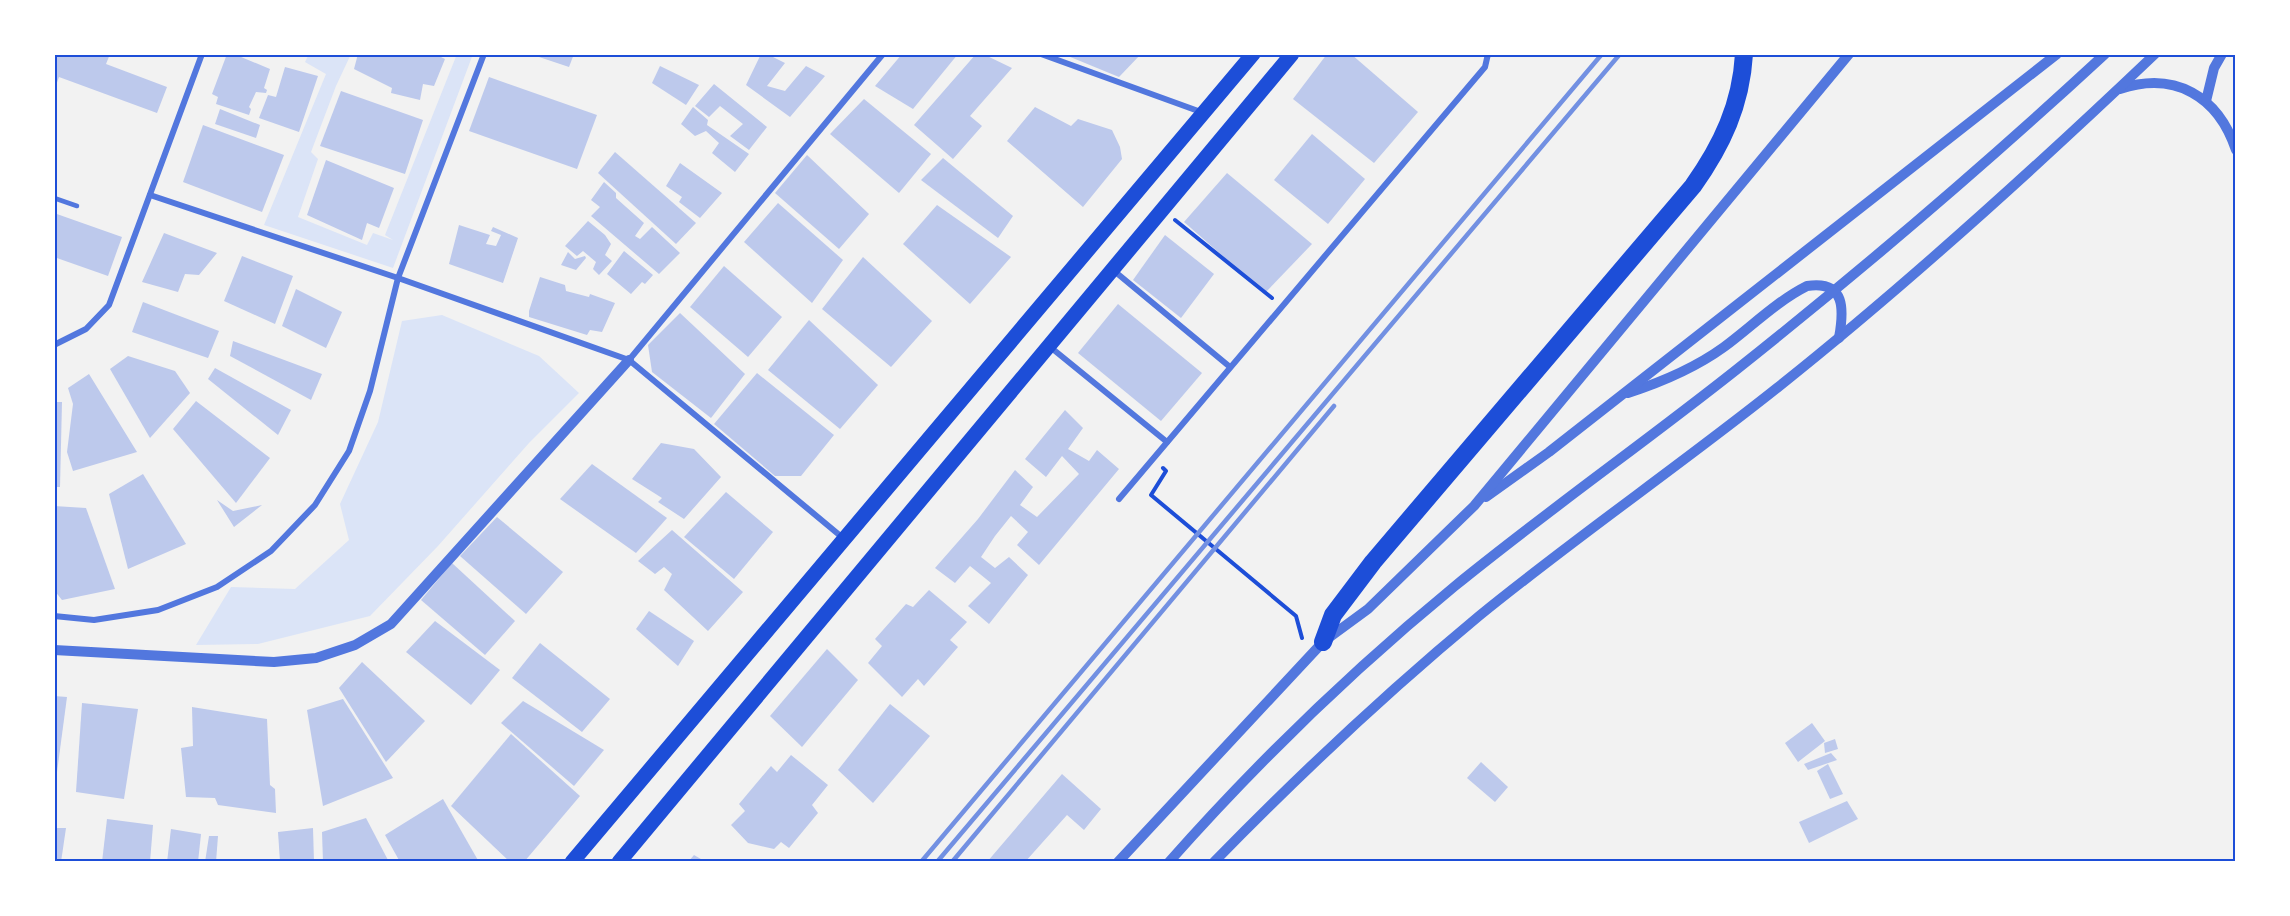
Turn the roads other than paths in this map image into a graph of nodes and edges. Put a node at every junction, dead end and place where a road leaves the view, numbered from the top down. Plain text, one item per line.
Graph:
1 (202, 54) edge
2 (484, 54) edge
3 (883, 54) edge
4 (1041, 54) edge
5 (1253, 54) edge
6 (1292, 54) edge
7 (1488, 54) edge
8 (1744, 54) edge
9 (1849, 54) edge
10 (2057, 54) edge
11 (2105, 54) edge
12 (2155, 54) edge
13 (2222, 54) edge
14 (2110, 96) junction
15 (2206, 101) junction
16 (1204, 113) junction
17 (2236, 150) edge
18 (150, 195) junction
19 (54, 198) edge
20 (77, 206) dead end
21 (1113, 269) junction
22 (398, 278) junction
23 (1839, 338) junction
24 (54, 345) edge
25 (1049, 346) junction
26 (629, 360) junction
27 (1230, 367) junction
28 (1620, 395) junction
29 (1167, 442) junction
30 (1119, 499) dead end
31 (1474, 506) junction
32 (843, 538) junction
33 (54, 616) edge
34 (1323, 642) junction
35 (54, 650) edge
36 (572, 862) edge
37 (619, 862) edge
38 (1119, 862) edge
39 (1169, 862) edge
40 (1215, 862) edge

1 - 18 street
2 - 22 street
3 - 26 street
4 - 16 street
5 - 16 main road
6 - 21 main road
7 - 27 street
8 - 34 highway
9 - 31 street
10 - 28 street
11 - 39 street
12 - 14 street
13 - 15 street
14 - 15 street
14 - 23 street
15 - 17 street
16 - 32 main road
18 - 22 street
18 - 24 street
19 - 20 lane
21 - 25 main road
21 - 27 street
22 - 26 street
22 - 33 street
23 - 28 street
23 - 40 street
25 - 29 street
25 - 37 main road
26 - 32 street
26 - 35 street
27 - 29 street
28 - 31 street
29 - 30 street
31 - 34 street
32 - 36 main road
34 - 38 street

